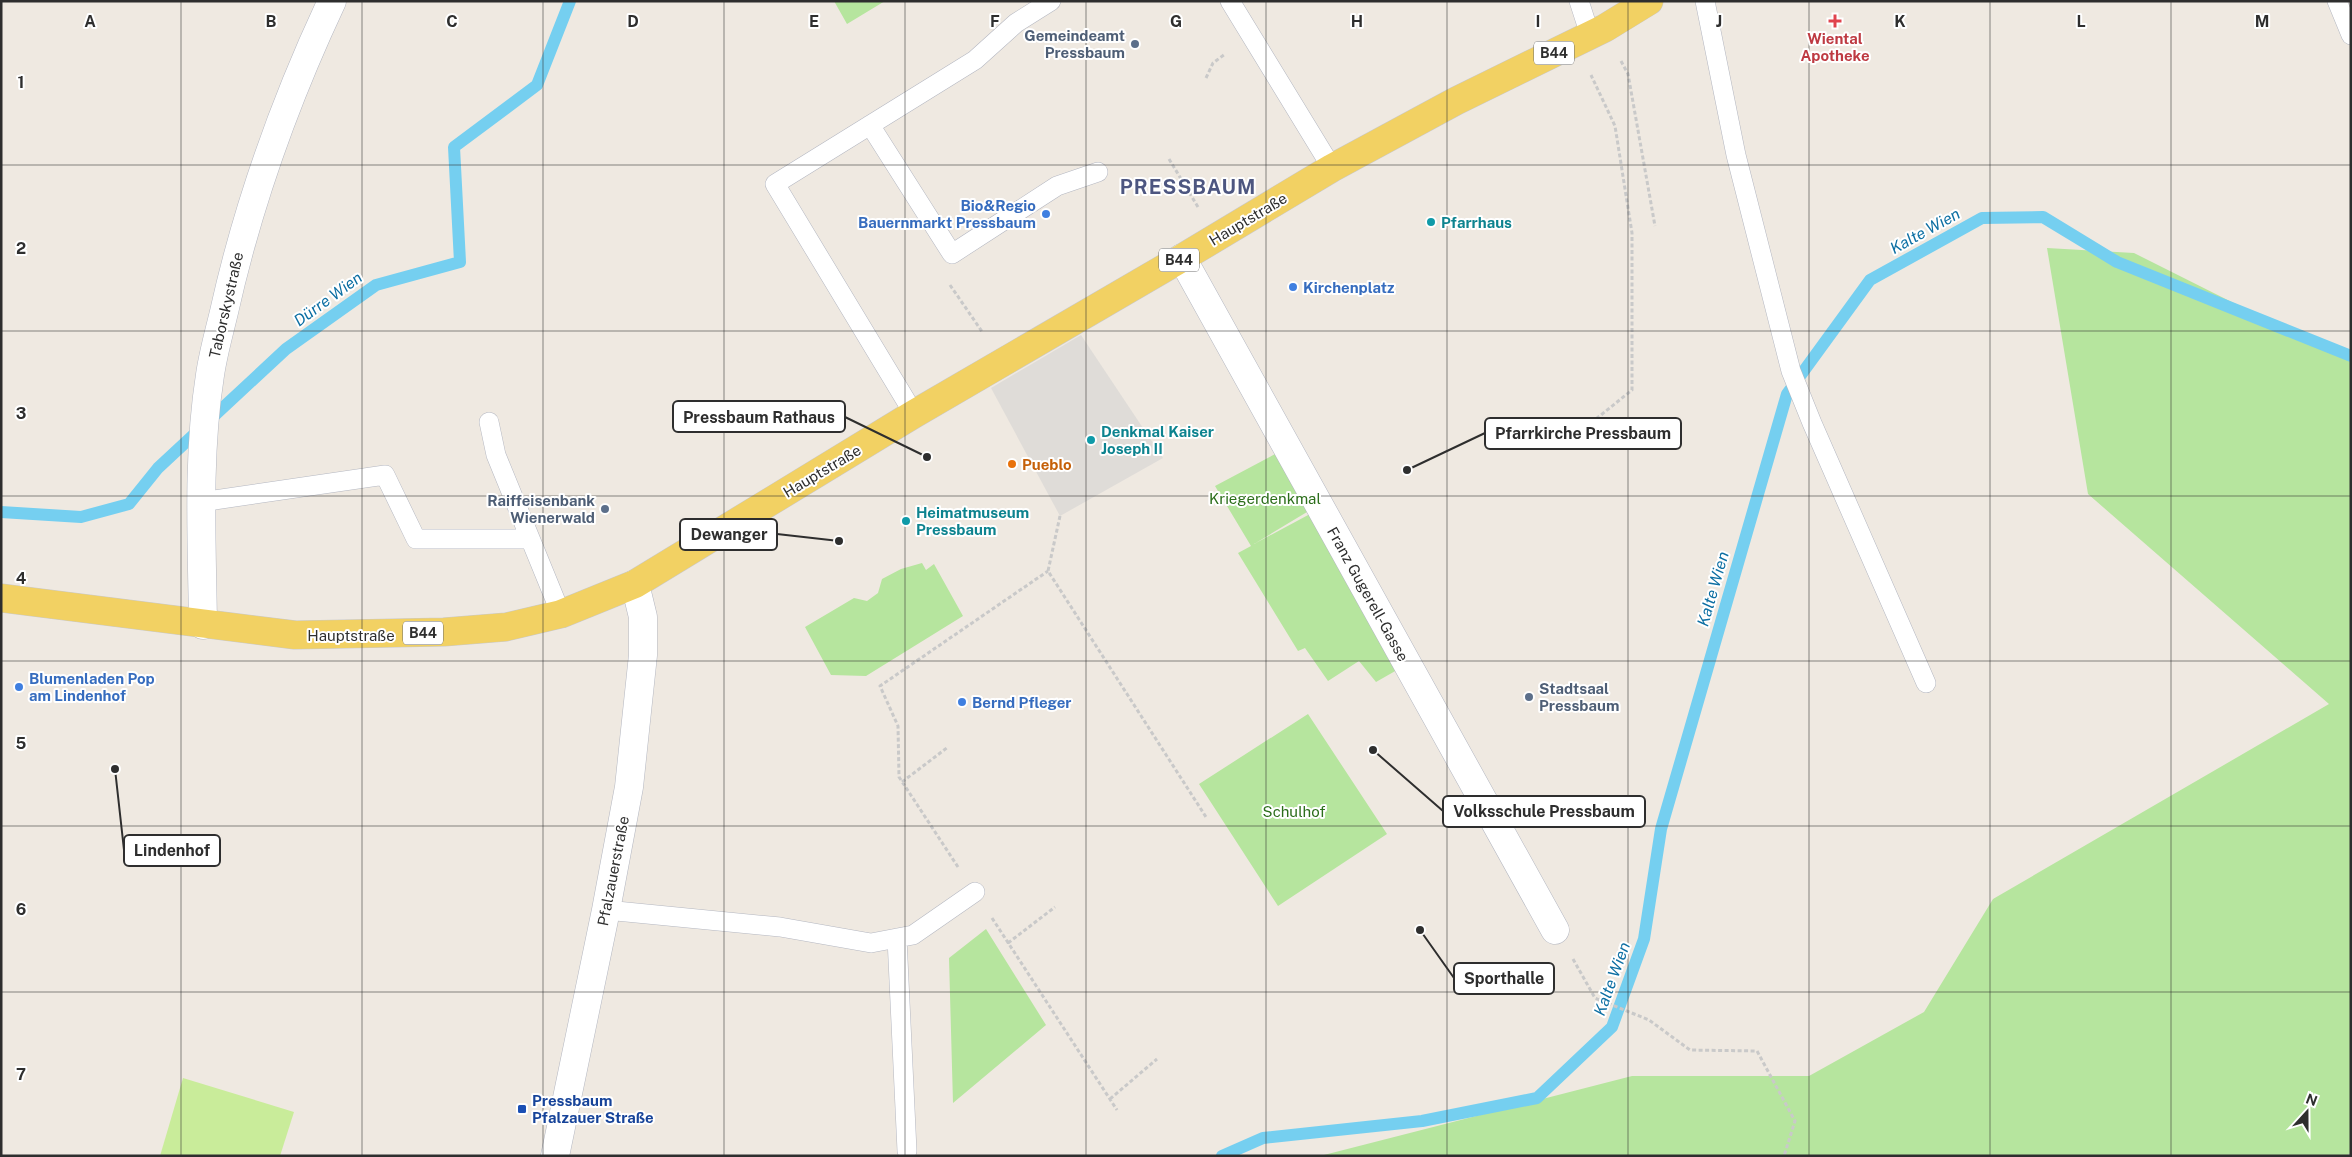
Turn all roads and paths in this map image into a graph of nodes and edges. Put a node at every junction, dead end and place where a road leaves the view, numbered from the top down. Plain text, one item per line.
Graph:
1 (332, 1) edge
2 (1050, 1) edge
3 (1230, 1) edge
4 (1579, 1) edge
5 (1649, 1) edge
6 (1705, 1) edge
7 (2336, 1) edge
8 (1590, 35) junction
9 (2351, 35) edge
10 (870, 126) junction
11 (1169, 159) dead end
12 (1332, 168) junction
13 (1098, 172) dead end
14 (1655, 226) dead end
15 (1217, 237) junction
16 (952, 254) junction
17 (1182, 258) junction
18 (1003, 363) junction
19 (914, 414) junction
20 (489, 422) dead end
21 (1581, 431) dead end
22 (201, 502) junction
23 (1060, 516) dead end
24 (530, 539) junction
25 (1048, 571) junction
26 (635, 584) junction
27 (1, 598) edge
28 (561, 614) junction
29 (203, 625) junction
30 (1926, 683) dead end
31 (948, 747) dead end
32 (902, 782) junction
33 (1206, 817) dead end
34 (974, 892) junction
35 (1055, 907) dead end
36 (606, 910) junction
37 (1555, 930) joint
38 (896, 938) junction
39 (1008, 942) junction
40 (1157, 1059) dead end
41 (1110, 1098) junction
42 (1117, 1110) dead end
43 (906, 1150) dead end
44 (555, 1156) edge
45 (1784, 1156) edge

1 - 22 street, Taborskystraße
2 - 10 lane
3 - 12 lane
4 - 8 lane
5 - 8 main road, Hauptstraße / B44
6 - 30 lane
7 - 9 lane
8 - 12 main road, Hauptstraße / B44
8 - 14 path
8 - 21 path
10 - 16 lane
10 - 19 lane
11 - 15 path
12 - 15 main road, Hauptstraße / B44
13 - 16 lane
15 - 17 main road, Hauptstraße / B44
16 - 18 path
17 - 18 main road, Hauptstraße / B44
17 - 37 street, Franz Gugerell-Gasse
18 - 19 main road, Hauptstraße / B44
19 - 26 main road, Hauptstraße / B44
20 - 24 lane
22 - 24 lane
22 - 29 street, Taborskystraße
23 - 25 path
24 - 28 lane
25 - 32 path
25 - 33 path
26 - 28 main road, Hauptstraße / B44
26 - 36 street, Pfalzauerstraße
27 - 29 main road, Hauptstraße / B44
28 - 29 main road, Hauptstraße / B44
31 - 32 path
32 - 34 path
34 - 38 lane
34 - 39 path
35 - 39 path
36 - 38 lane
36 - 44 street, Pfalzauerstraße
37 - 45 path
38 - 43 lane
39 - 41 path
40 - 41 path
41 - 42 path

